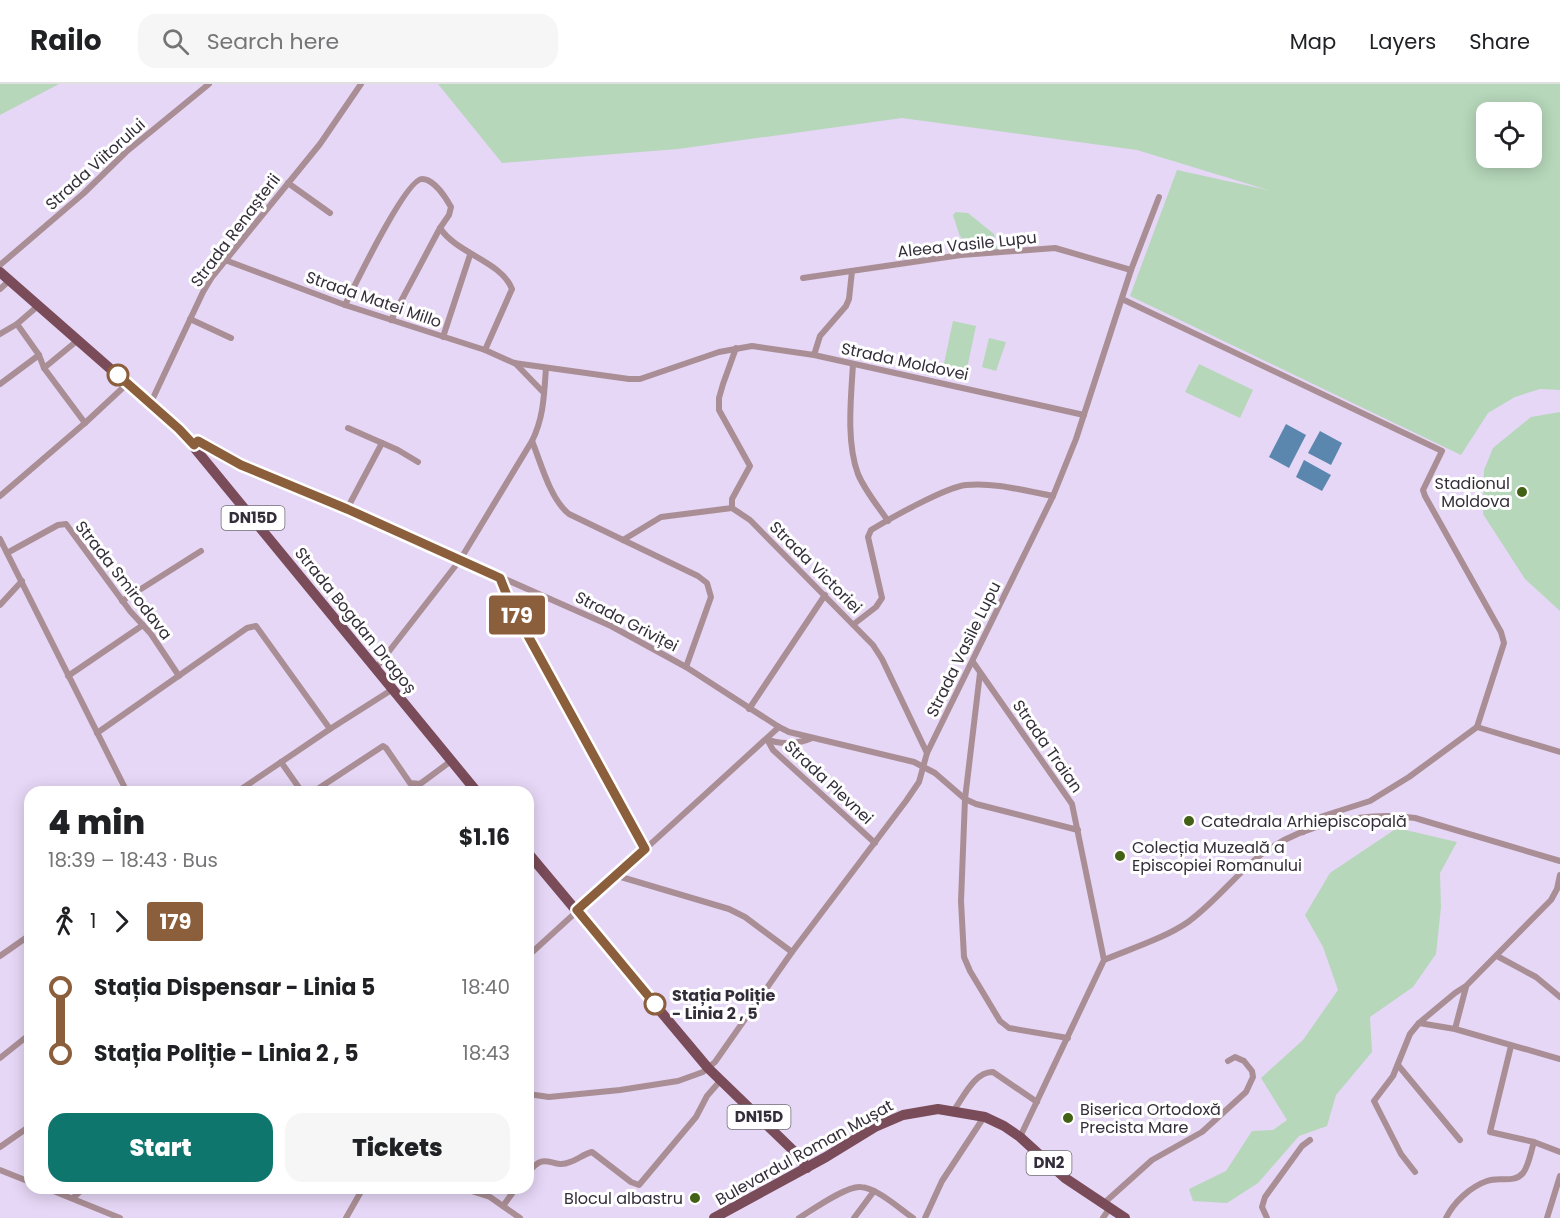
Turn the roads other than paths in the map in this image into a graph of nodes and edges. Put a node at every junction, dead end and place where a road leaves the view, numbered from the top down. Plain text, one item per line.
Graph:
1 (209, 84) edge
2 (361, 84) edge
3 (288, 183) junction
4 (1159, 197) dead end
5 (330, 213) dead end
6 (440, 228) junction
7 (470, 255) junction
8 (225, 260) junction
9 (0, 265) edge
10 (1131, 270) junction
11 (852, 271) junction
12 (0, 272) edge
13 (803, 278) dead end
14 (10, 280) junction
15 (0, 289) edge
16 (1122, 299) junction
17 (345, 304) junction
18 (39, 305) junction
19 (190, 319) junction
20 (391, 320) junction
21 (17, 324) junction
22 (0, 334) edge
23 (443, 337) junction
24 (231, 338) dead end
25 (78, 340) junction
26 (736, 348) junction
27 (484, 350) junction
28 (719, 352) joint
29 (39, 355) junction
30 (814, 355) junction
31 (514, 363) junction
32 (853, 364) junction
33 (44, 368) junction
34 (546, 368) junction
35 (128, 383) junction
36 (0, 384) edge
37 (544, 393) junction
38 (149, 402) junction
39 (1084, 415) junction
40 (85, 423) junction
41 (348, 428) dead end
42 (532, 441) junction
43 (382, 443) junction
44 (194, 445) junction
45 (418, 462) dead end
46 (0, 496) edge
47 (1053, 496) junction
48 (732, 508) junction
49 (347, 509) junction
50 (888, 521) junction
51 (0, 539) edge
52 (623, 540) junction
53 (201, 551) dead end
54 (7, 553) junction
55 (460, 560) junction
56 (500, 578) junction
57 (22, 581) junction
58 (825, 595) junction
59 (122, 601) junction
60 (0, 605) edge
61 (854, 624) junction
62 (143, 625) junction
63 (973, 662) junction
64 (686, 667) junction
65 (376, 668) junction
66 (980, 673) junction
67 (68, 676) junction
68 (179, 676) junction
69 (393, 689) junction
70 (749, 709) junction
71 (779, 727) junction
72 (1477, 727) junction
73 (330, 729) junction
74 (97, 733) junction
75 (812, 737) junction
76 (767, 739) junction
77 (1560, 752) edge
78 (927, 753) junction
79 (451, 761) junction
80 (281, 762) junction
81 (924, 766) junction
82 (124, 786) edge
83 (246, 786) edge
84 (298, 786) edge
85 (322, 786) edge
86 (472, 786) edge
87 (965, 799) junction
88 (1078, 830) junction
89 (1302, 832) junction
90 (875, 843) junction
91 (645, 849) junction
92 (534, 860) edge
93 (1560, 861) edge
94 (618, 873) junction
95 (1560, 875) edge
96 (577, 910) junction
97 (24, 939) edge
98 (534, 950) edge
99 (792, 952) junction
100 (0, 956) edge
101 (1497, 956) junction
102 (1104, 960) junction
103 (1466, 986) junction
104 (1560, 997) edge
105 (1419, 1023) junction
106 (1455, 1029) junction
107 (1068, 1038) junction
108 (24, 1039) edge
109 (1511, 1046) junction
110 (0, 1058) edge
111 (1560, 1059) edge
112 (1228, 1060) dead end
113 (1398, 1065) junction
114 (708, 1068) junction
115 (720, 1081) junction
116 (534, 1095) edge
117 (1037, 1102) junction
118 (954, 1110) junction
119 (985, 1117) junction
120 (24, 1130) edge
121 (1020, 1137) junction
122 (1310, 1140) dead end
123 (1460, 1140) dead end
124 (1534, 1142) junction
125 (0, 1147) edge
126 (1560, 1152) edge
127 (534, 1166) edge
128 (807, 1168) junction
129 (1, 1169) edge
130 (1415, 1172) dead end
131 (1560, 1176) edge
132 (24, 1179) edge
133 (874, 1191) junction
134 (62, 1194) edge
135 (77, 1194) edge
136 (360, 1194) edge
137 (483, 1194) edge
138 (512, 1194) edge
139 (73, 1198) junction
140 (503, 1206) junction
141 (1105, 1211) edge
142 (120, 1218) edge
143 (346, 1218) edge
144 (520, 1218) edge
145 (714, 1218) edge
146 (799, 1218) edge
147 (854, 1218) edge
148 (913, 1218) edge
149 (925, 1218) edge
150 (1125, 1218) edge
151 (1267, 1218) edge
152 (1446, 1218) edge
153 (1548, 1218) edge

1 - 9 street, Strada Viitorului
2 - 3 street, Strada Renașterii
3 - 5 street
3 - 8 street, Strada Renașterii
4 - 10 street, Strada Vasile Lupu
6 - 7 street
6 - 17 street
6 - 20 street
7 - 23 street
7 - 27 street
8 - 17 street, Strada Matei Millo
8 - 19 street, Strada Renașterii
10 - 11 street, Aleea Vasile Lupu
10 - 16 street, Strada Vasile Lupu
11 - 13 street, Aleea Vasile Lupu
11 - 30 street
12 - 14 main road, Strada Bogdan Dragoș / DN15D
14 - 15 street
14 - 18 main road, Strada Bogdan Dragoș / DN15D
16 - 39 street, Strada Vasile Lupu
16 - 72 street
17 - 20 street, Strada Matei Millo
18 - 21 street
18 - 25 main road, Strada Bogdan Dragoș / DN15D
19 - 24 street
19 - 38 street, Strada Renașterii
20 - 23 street, Strada Matei Millo
21 - 22 street
21 - 29 street
23 - 27 street, Strada Matei Millo
25 - 33 street
25 - 35 main road, Strada Bogdan Dragoș / DN15D
26 - 28 street, Strada Moldovei
26 - 30 street, Strada Moldovei
26 - 48 street
27 - 31 street, Strada Matei Millo
28 - 34 street, Strada Matei Millo
29 - 33 street
29 - 36 street
30 - 32 street, Strada Moldovei
31 - 34 street, Strada Matei Millo
31 - 37 street, Strada Matei Millo
32 - 39 street, Strada Moldovei
32 - 50 street
33 - 40 street
34 - 37 street
35 - 38 main road, Strada Bogdan Dragoș / DN15D
35 - 40 street
37 - 42 street
38 - 44 main road, Strada Bogdan Dragoș / DN15D
39 - 47 street, Strada Vasile Lupu
40 - 46 street
41 - 43 street
42 - 52 street
42 - 55 street
43 - 45 street
43 - 49 street
44 - 49 street, Strada Griviței
44 - 65 main road, Strada Bogdan Dragoș / DN15D
47 - 50 street
47 - 63 street, Strada Vasile Lupu
48 - 52 street
48 - 58 street, Strada Victoriei
49 - 55 street, Strada Griviței
50 - 61 street
51 - 54 street
52 - 64 street
53 - 59 street
54 - 57 street
54 - 59 street, Strada Smirodava
55 - 56 street, Strada Griviței
55 - 65 street
56 - 64 street, Strada Griviței
56 - 91 street
57 - 60 street
57 - 67 street
58 - 61 street, Strada Victoriei
58 - 70 street
59 - 62 street, Strada Smirodava
61 - 78 street, Strada Victoriei
62 - 67 street
62 - 68 street, Strada Smirodava
63 - 66 street, Strada Traian
63 - 78 street, Strada Vasile Lupu
64 - 70 street, Strada Griviței
65 - 69 main road, Strada Bogdan Dragoș / DN15D
66 - 87 street
66 - 88 street, Strada Traian
67 - 74 street
68 - 73 street
68 - 74 street
69 - 73 street
69 - 79 main road, Strada Bogdan Dragoș / DN15D
70 - 71 street, Strada Griviței
71 - 75 street, Strada Griviței
71 - 76 street
72 - 77 street
72 - 89 street
73 - 80 street
74 - 82 street
75 - 76 street, Strada Griviței
75 - 81 street, Strada Griviței
76 - 90 street, Strada Plevnei
76 - 91 street
78 - 81 street, Strada Vasile Lupu
79 - 85 street
79 - 86 main road, Strada Bogdan Dragoș / DN15D
80 - 83 street
80 - 84 street
81 - 87 street, Strada Griviței
81 - 90 street, Strada Vasile Lupu
87 - 88 street, Strada Griviței
87 - 107 street
88 - 102 street, Strada Traian
89 - 93 street
89 - 102 street
90 - 99 street, Strada Vasile Lupu
91 - 94 street
92 - 96 main road, DN15D
94 - 96 street
94 - 99 street
95 - 101 street
96 - 98 street
96 - 114 main road, DN15D
97 - 100 street
99 - 114 street, Strada Vasile Lupu
101 - 103 street
101 - 104 street
102 - 107 street
103 - 105 street
103 - 106 street
105 - 106 street
105 - 113 street
106 - 109 street
107 - 117 street
108 - 110 street
109 - 111 street
109 - 124 street
112 - 141 street
113 - 123 street
113 - 130 street
114 - 115 main road, DN15D
114 - 116 street
115 - 127 street
115 - 128 main road, DN15D
117 - 118 street
117 - 121 street
118 - 119 main road, Bulevardul Roman Mușat / DN2
118 - 128 main road, Bulevardul Roman Mușat / DN2
119 - 121 main road, Bulevardul Roman Mușat / DN2
119 - 149 street
120 - 125 street
121 - 141 main road, Bulevardul Roman Mușat / DN2
122 - 151 street
124 - 126 street
124 - 152 street
128 - 145 main road, Bulevardul Roman Mușat / DN2
129 - 132 street
131 - 153 street
133 - 146 street
133 - 147 street
133 - 148 street
134 - 139 street
135 - 139 street
136 - 143 street
137 - 140 street
138 - 140 street
139 - 142 street
140 - 144 street
141 - 150 main road, Bulevardul Roman Mușat / DN2

